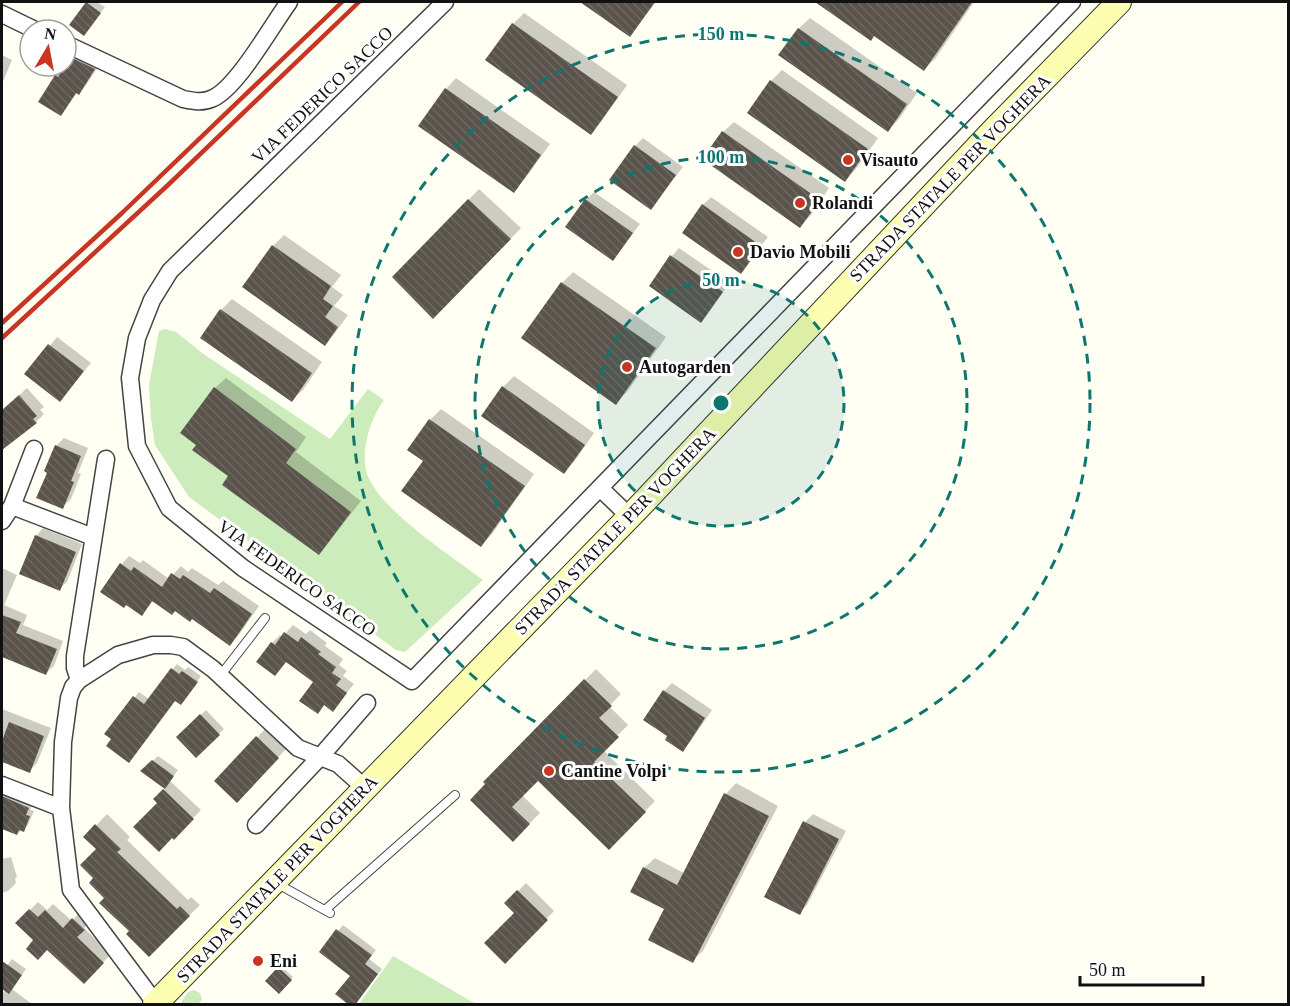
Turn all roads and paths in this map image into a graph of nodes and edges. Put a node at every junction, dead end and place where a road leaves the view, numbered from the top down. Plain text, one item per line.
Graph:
1 (290, 2) edge
2 (445, 2) edge
3 (1072, 2) edge
4 (1119, 2) edge
5 (2, 14) edge
6 (18, 22) edge
7 (78, 50) edge
8 (34, 449) dead end
9 (106, 459) dead end
10 (600, 488) junction
11 (12, 506) junction
12 (630, 517) junction
13 (2, 521) edge
14 (93, 537) junction
15 (265, 618) dead end
16 (220, 676) junction
17 (79, 680) junction
18 (367, 703) dead end
19 (320, 758) junction
20 (2, 785) edge
21 (365, 788) junction
22 (455, 795) dead end
23 (62, 808) junction
24 (256, 825) dead end
25 (273, 882) junction
26 (156, 1004) edge

1 - 7 street
2 - 10 street, VIA FEDERICO SACCO
3 - 10 street, VIA FEDERICO SACCO
4 - 12 main road, STRADA STATALE PER VOGHERA
5 - 6 street
8 - 11 street
9 - 14 street
10 - 12 street
11 - 13 street
11 - 14 street
12 - 21 main road, STRADA STATALE PER VOGHERA
14 - 17 street
15 - 16 lane
16 - 17 street
16 - 19 street
17 - 23 street
18 - 19 street
19 - 21 street
19 - 24 street
20 - 23 street
21 - 25 main road, STRADA STATALE PER VOGHERA
22 - 25 lane
23 - 26 street
25 - 26 main road, STRADA STATALE PER VOGHERA

